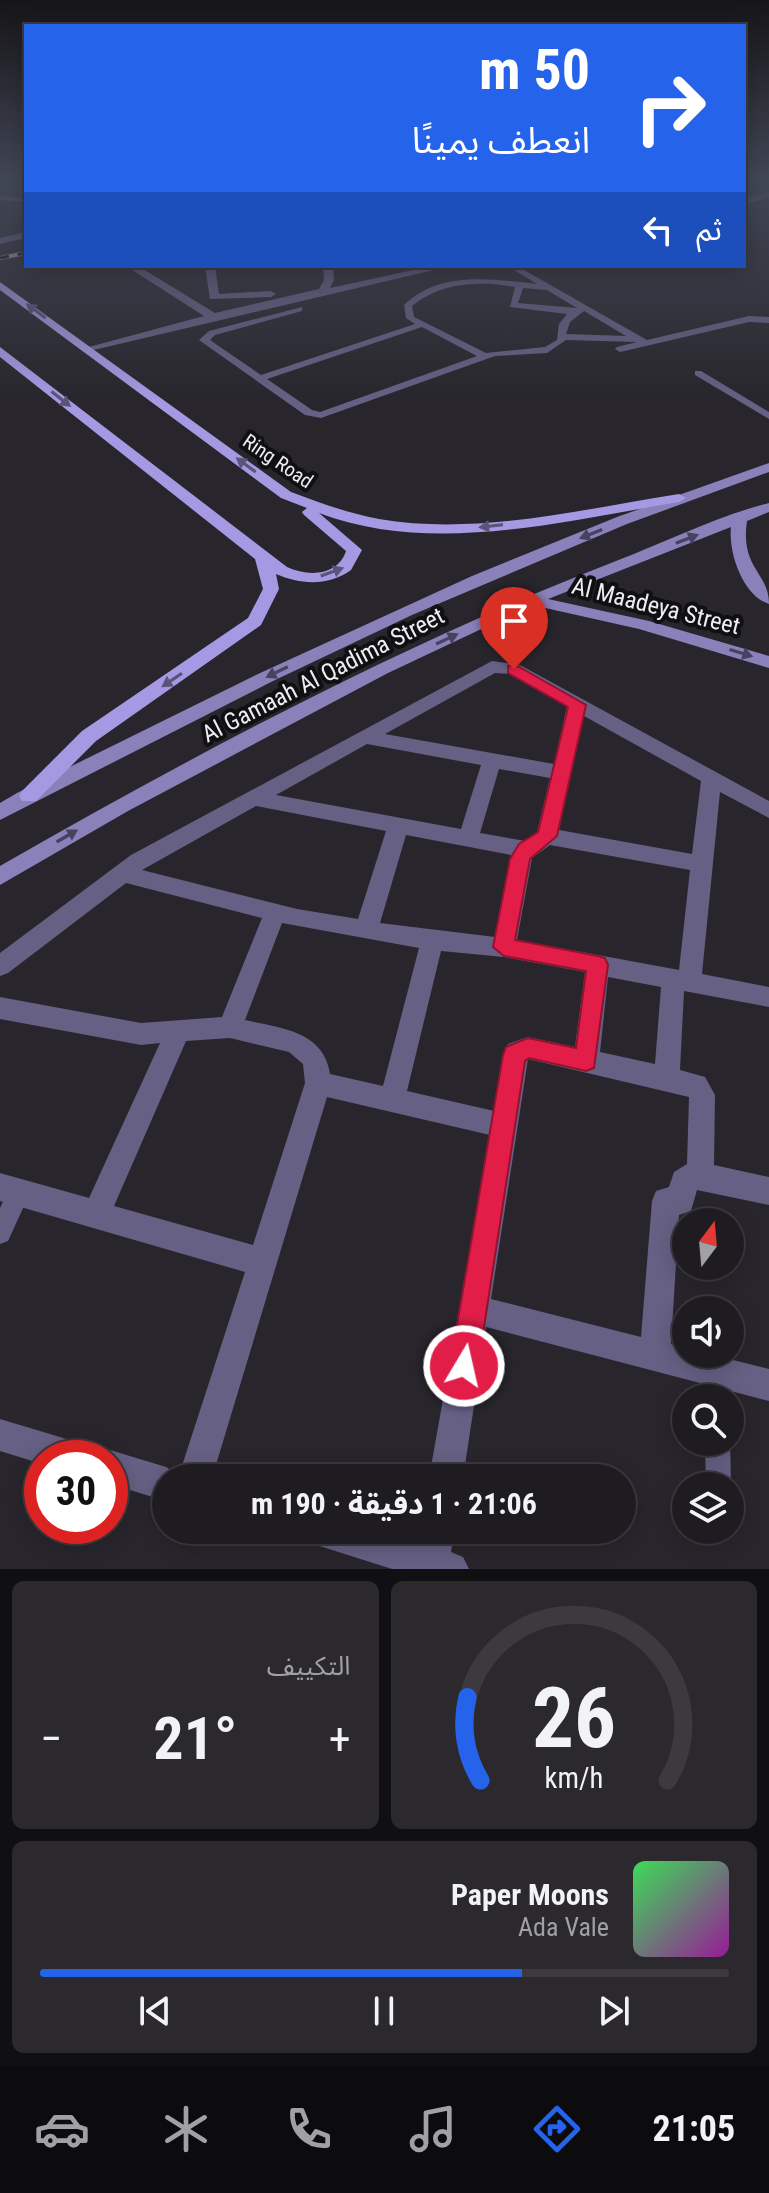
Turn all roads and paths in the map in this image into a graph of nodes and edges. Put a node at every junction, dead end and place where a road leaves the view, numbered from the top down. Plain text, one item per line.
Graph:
1 (134, 268) edge
2 (210, 268) edge
3 (328, 268) edge
4 (437, 268) edge
5 (514, 268) edge
6 (520, 285) junction
7 (2, 287) edge
8 (549, 288) junction
9 (323, 292) junction
10 (214, 297) junction
11 (191, 303) junction
12 (299, 309) dead end
13 (579, 310) junction
14 (213, 317) junction
15 (769, 320) edge
16 (420, 325) junction
17 (561, 337) junction
18 (646, 341) junction
19 (620, 349) dead end
20 (89, 350) junction
21 (0, 351) edge
22 (675, 353) dead end
23 (485, 356) junction
24 (698, 373) dead end
25 (258, 379) junction
26 (769, 416) edge
27 (769, 467) edge
28 (286, 495) junction
29 (679, 498) junction
30 (769, 507) edge
31 (740, 518) junction
32 (261, 556) junction
33 (769, 599) edge
34 (530, 600) junction
35 (769, 662) edge
36 (577, 705) junction
37 (363, 737) junction
38 (492, 760) junction
39 (562, 773) junction
40 (711, 778) junction
41 (29, 796) junction
42 (252, 798) junction
43 (769, 810) edge
44 (0, 812) edge
45 (398, 826) junction
46 (547, 836) junction
47 (468, 839) junction
48 (525, 849) junction
49 (702, 864) junction
50 (120, 873) junction
51 (0, 876) edge
52 (275, 913) junction
53 (366, 930) junction
54 (432, 941) junction
55 (504, 947) junction
56 (598, 965) junction
57 (0, 966) edge
58 (681, 980) junction
59 (769, 997) edge
60 (0, 1008) edge
61 (230, 1027) junction
62 (178, 1032) junction
63 (586, 1060) junction
64 (667, 1078) junction
65 (318, 1083) junction
66 (392, 1100) junction
67 (502, 1125) junction
68 (700, 1175) junction
69 (9, 1190) edge
70 (769, 1191) edge
71 (96, 1215) junction
72 (0, 1233) edge
73 (262, 1262) junction
74 (473, 1309) junction
75 (655, 1356) junction
76 (716, 1384) edge
77 (744, 1385) edge
78 (769, 1385) edge
79 (0, 1435) edge
80 (24, 1442) edge
81 (199, 1464) edge
82 (448, 1464) edge
83 (128, 1472) edge
84 (152, 1480) edge
85 (348, 1544) edge
86 (440, 1554) edge
87 (376, 1558) edge

1 - 11 street
2 - 10 street
3 - 9 street
4 - 9 street
5 - 8 lane
6 - 8 lane
6 - 13 lane
6 - 16 lane
20 -> 7 main road, Ring Road
8 - 13 lane
9 - 10 street
9 - 14 street
10 - 11 street
11 - 14 street
12 - 25 lane
13 - 17 lane
13 - 18 lane
14 - 20 street
15 - 18 lane
16 - 23 lane
16 - 25 lane
17 - 18 lane
17 - 23 lane
18 - 19 lane
18 - 22 lane
28 -> 20 main road, Ring Road
21 -> 32 main road
23 - 25 lane
24 - 26 lane
27 - 29 main road, Al Gamaah Al Qadima Street
29 -> 28 main road, Ring Road
32 -> 28 main road
29 -> 41 main road, Al Gamaah Al Qadima Street
30 - 31 main road, Al Gamaah Al Qadima Street
31 - 33 main road, Al Maadeya Street
34 -> 31 main road, Al Gamaah Al Qadima Street
32 -> 41 main road
34 -> 35 main road, Al Maadeya Street
51 -> 34 main road, Al Gamaah Al Qadima Street
36 - 37 street
36 - 39 street
36 - 40 street
37 - 38 street
37 - 42 street
38 - 39 street
38 - 47 street
39 - 46 street
40 - 43 street
40 - 49 street
41 - 44 main road, Al Gamaah Al Qadima Street
42 - 45 street
42 - 50 street
45 - 47 street
45 - 53 street
46 - 48 street
46 - 49 street
47 - 48 street
48 - 55 street
49 - 58 street
50 - 52 street
50 - 57 street
52 - 53 street
52 - 61 street
53 - 54 street
54 - 55 street
54 - 66 street
55 - 56 street
56 - 58 street
56 - 63 street
58 - 59 street
58 - 64 street
60 - 62 street
61 - 62 street
61 - 65 street
62 - 71 street
63 - 64 street
63 - 67 street
64 - 68 street
65 - 66 street
65 - 73 street
66 - 67 street
67 - 74 street
68 - 70 street
68 - 75 street
69 - 71 street
69 - 72 lane
71 - 73 street
73 - 81 street
74 - 75 street
74 - 82 street
75 - 76 street
77 - 78 street
79 - 80 street
83 - 84 street
85 - 87 street
86 - 87 street

